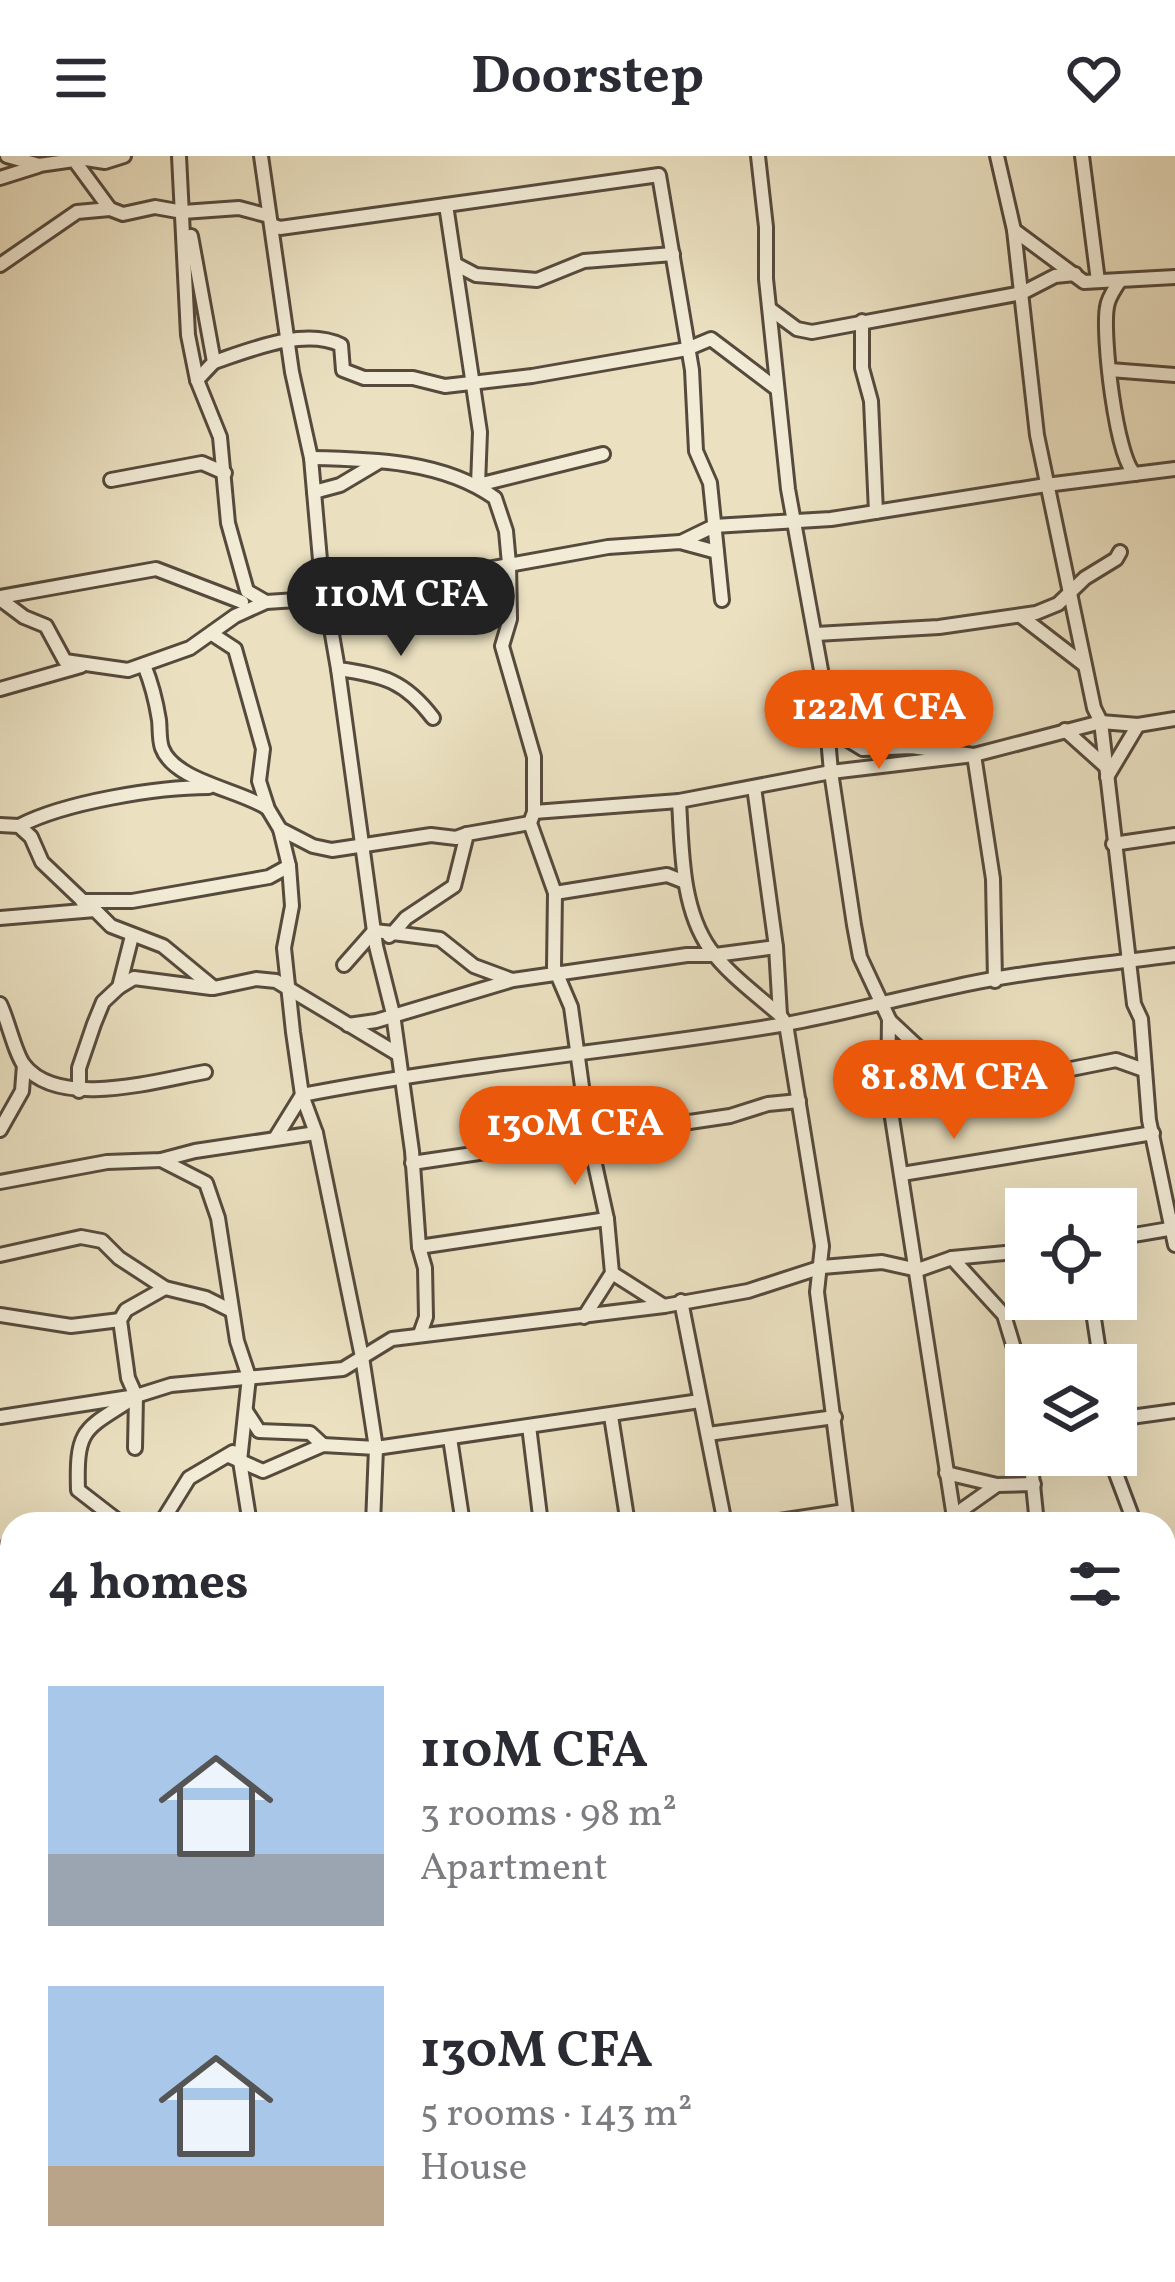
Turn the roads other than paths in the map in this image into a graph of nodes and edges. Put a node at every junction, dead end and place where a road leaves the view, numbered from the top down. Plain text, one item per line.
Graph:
1 (7, 156) edge
2 (124, 156) edge
3 (179, 156) edge
4 (261, 156) edge
5 (758, 156) edge
6 (997, 156) edge
7 (1082, 156) edge
8 (74, 158) edge
9 (39, 166) junction
10 (0, 178) edge
11 (446, 205) junction
12 (110, 208) junction
13 (183, 212) junction
14 (270, 220) junction
15 (1014, 230) junction
16 (673, 254) junction
17 (455, 264) junction
18 (0, 266) edge
19 (1175, 277) edge
20 (1086, 279) junction
21 (1119, 282) junction
22 (1022, 293) junction
23 (1107, 303) junction
24 (769, 308) junction
25 (862, 321) junction
26 (288, 342) junction
27 (687, 349) junction
28 (214, 362) junction
29 (1110, 370) junction
30 (1175, 375) edge
31 (197, 380) junction
32 (471, 382) junction
33 (778, 389) junction
34 (603, 454) dead end
35 (311, 458) junction
36 (377, 463) junction
37 (1175, 469) edge
38 (225, 473) junction
39 (1136, 475) junction
40 (111, 480) dead end
41 (478, 485) junction
42 (1046, 485) junction
43 (314, 492) junction
44 (876, 512) junction
45 (796, 520) junction
46 (714, 526) junction
47 (680, 542) junction
48 (717, 552) junction
49 (1120, 552) dead end
50 (509, 564) junction
51 (1070, 595) junction
52 (0, 598) edge
53 (328, 598) junction
54 (722, 600) dead end
55 (266, 602) junction
56 (242, 603) junction
57 (1022, 617) junction
58 (212, 634) junction
59 (816, 634) junction
60 (236, 649) junction
61 (1084, 664) junction
62 (82, 665) junction
63 (144, 665) junction
64 (338, 669) junction
65 (0, 689) edge
66 (826, 713) junction
67 (434, 718) dead end
68 (1175, 719) edge
69 (1100, 722) junction
70 (1138, 725) junction
71 (1065, 730) junction
72 (974, 754) junction
73 (831, 772) junction
74 (1106, 772) junction
75 (212, 787) junction
76 (754, 788) junction
77 (679, 801) junction
78 (268, 809) junction
79 (532, 818) junction
80 (0, 825) edge
81 (19, 826) junction
82 (280, 830) junction
83 (467, 834) junction
84 (1175, 835) edge
85 (1113, 844) junction
86 (364, 845) junction
87 (289, 866) junction
88 (686, 883) junction
89 (555, 893) junction
90 (82, 901) junction
91 (95, 910) junction
92 (0, 918) edge
93 (374, 931) junction
94 (393, 933) junction
95 (132, 936) junction
96 (376, 946) junction
97 (776, 947) junction
98 (1175, 955) edge
99 (715, 956) junction
100 (1129, 961) junction
101 (344, 965) dead end
102 (556, 973) junction
103 (513, 980) junction
104 (995, 981) junction
105 (119, 987) junction
106 (214, 988) junction
107 (288, 992) junction
108 (882, 1003) junction
109 (0, 1004) edge
110 (393, 1014) junction
111 (889, 1019) junction
112 (782, 1020) junction
113 (347, 1025) junction
114 (579, 1050) junction
115 (888, 1050) junction
116 (396, 1053) junction
117 (24, 1065) junction
118 (1144, 1070) junction
119 (205, 1072) dead end
120 (402, 1076) junction
121 (951, 1078) junction
122 (80, 1091) junction
123 (888, 1093) junction
124 (302, 1095) junction
125 (799, 1102) junction
126 (0, 1130) edge
127 (316, 1133) junction
128 (1153, 1133) junction
129 (276, 1137) junction
130 (589, 1137) junction
131 (161, 1160) junction
132 (412, 1163) junction
133 (902, 1174) junction
134 (1, 1184) edge
135 (607, 1220) junction
136 (1174, 1228) edge
137 (1137, 1235) edge
138 (1175, 1245) edge
139 (419, 1247) junction
140 (1005, 1253) edge
141 (0, 1255) edge
142 (952, 1258) junction
143 (822, 1268) junction
144 (918, 1270) junction
145 (612, 1273) junction
146 (165, 1288) junction
147 (681, 1301) junction
148 (664, 1306) junction
149 (232, 1311) junction
150 (0, 1315) edge
151 (583, 1318) junction
152 (120, 1319) junction
153 (421, 1334) junction
154 (1014, 1344) edge
155 (362, 1357) junction
156 (343, 1369) junction
157 (249, 1377) junction
158 (365, 1380) junction
159 (136, 1396) junction
160 (700, 1401) junction
161 (245, 1411) junction
162 (1175, 1411) edge
163 (611, 1416) junction
164 (1137, 1416) edge
165 (0, 1417) edge
166 (835, 1418) junction
167 (529, 1426) junction
168 (708, 1434) junction
169 (450, 1438) junction
170 (323, 1445) junction
171 (135, 1448) dead end
172 (376, 1448) junction
173 (235, 1458) junction
174 (263, 1472) junction
175 (946, 1473) junction
176 (1033, 1476) edge
177 (1117, 1476) edge
178 (1034, 1484) junction
179 (997, 1485) junction
180 (244, 1492) junction
181 (104, 1512) edge
182 (168, 1512) edge
183 (248, 1512) edge
184 (373, 1512) edge
185 (461, 1512) edge
186 (540, 1512) edge
187 (630, 1512) edge
188 (723, 1512) edge
189 (845, 1512) edge
190 (952, 1512) edge
191 (961, 1512) edge
192 (1036, 1512) edge
193 (1130, 1512) edge

1 - 9 street
2 - 8 street
3 - 13 street
4 - 14 street
5 - 24 street
6 - 15 street
7 - 20 street
8 - 9 street
8 - 12 street
9 - 10 street
11 - 14 street
11 - 16 street
11 - 17 street
12 - 13 street
12 - 18 street
13 - 14 street
13 - 28 street
13 - 31 street
14 - 26 street
15 - 20 street
15 - 22 street
16 - 17 street
16 - 27 street
17 - 32 street
19 - 21 street
20 - 21 street
20 - 22 street
20 - 23 street
21 - 23 street
22 - 25 street
22 - 42 street
23 - 29 street
24 - 25 street
24 - 33 street
25 - 44 street
26 - 28 street
26 - 32 street
26 - 35 street
27 - 32 street
27 - 33 street
27 - 46 street
28 - 31 street
29 - 30 street
29 - 39 street
31 - 38 street
32 - 41 street
33 - 45 street
34 - 41 street
35 - 36 street
35 - 43 street
36 - 41 street
36 - 43 street
37 - 39 street
38 - 40 street
38 - 56 street
39 - 42 street
41 - 50 street
42 - 44 street
42 - 51 street
43 - 53 street
44 - 45 street
45 - 46 street
45 - 59 street
46 - 47 street
46 - 48 street
47 - 48 street
47 - 50 street
48 - 54 street
49 - 51 street
50 - 53 street
50 - 79 street
51 - 57 street
51 - 61 street
52 - 56 street
52 - 62 street
53 - 55 street
53 - 64 street
55 - 56 street
55 - 56 street
56 - 58 street
56 - 60 street
57 - 59 street
57 - 61 street
58 - 60 street
58 - 63 street
59 - 66 street
60 - 78 street
61 - 69 street
62 - 63 street
62 - 65 street
63 - 75 street
64 - 67 street
64 - 86 street
66 - 72 street
66 - 73 street
68 - 70 street
69 - 70 street
69 - 71 street
69 - 74 street
70 - 74 street
71 - 72 street
71 - 74 street
72 - 73 street
72 - 104 street
73 - 76 street
73 - 108 street
74 - 85 street
75 - 78 street
75 - 81 street
76 - 77 street
76 - 97 street
77 - 79 street
77 - 88 street
78 - 82 street
79 - 83 street
79 - 89 street
80 - 81 street
81 - 90 street
82 - 86 street
82 - 87 street
83 - 86 street
83 - 94 street
84 - 85 street
85 - 100 street
86 - 93 street
87 - 90 street
87 - 107 street
88 - 89 street
88 - 99 street
89 - 102 street
90 - 91 street
91 - 92 street
91 - 95 street
93 - 94 street
93 - 96 street
93 - 101 street
94 - 96 street
94 - 103 street
95 - 105 street
95 - 106 street
96 - 110 street
97 - 99 street
97 - 112 street
98 - 100 street
99 - 102 street
99 - 112 street
100 - 104 street
100 - 118 street
102 - 103 street
102 - 114 street
103 - 110 street
104 - 108 street
105 - 106 street
105 - 122 street
106 - 107 street
107 - 113 street
107 - 124 street
108 - 111 street
108 - 112 street
109 - 117 street
110 - 113 street
110 - 116 street
111 - 115 street
111 - 121 street
112 - 114 street
112 - 125 street
113 - 116 street
114 - 120 street
114 - 130 street
115 - 121 street
115 - 123 street
116 - 120 street
117 - 122 street
117 - 126 street
118 - 121 street
118 - 128 street
119 - 122 street
120 - 124 street
120 - 132 street
121 - 123 street
123 - 133 street
124 - 127 street
124 - 129 street
125 - 130 street
125 - 143 street
127 - 129 street
127 - 155 street
128 - 133 street
128 - 136 street
129 - 131 street
130 - 132 street
130 - 135 street
131 - 134 street
131 - 149 street
132 - 139 street
133 - 144 street
135 - 139 street
135 - 145 street
136 - 137 street
136 - 138 street
139 - 153 street
140 - 142 street
141 - 146 street
142 - 144 street
142 - 154 street
143 - 144 street
143 - 147 street
143 - 166 street
144 - 175 street
145 - 148 street
145 - 151 street
146 - 149 street
146 - 152 street
147 - 148 street
147 - 160 street
148 - 151 street
149 - 157 street
150 - 152 street
151 - 153 street
152 - 159 street
153 - 155 street
155 - 156 street
155 - 158 street
156 - 157 street
156 - 158 street
157 - 159 street
157 - 161 street
158 - 172 street
159 - 165 street
159 - 171 street
159 - 181 street
160 - 163 street
160 - 168 street
161 - 170 street
161 - 173 street
162 - 164 street
163 - 167 street
163 - 187 street
166 - 168 street
166 - 189 street
167 - 169 street
167 - 186 street
168 - 188 street
169 - 172 street
169 - 185 street
170 - 172 street
170 - 174 street
172 - 184 street
173 - 174 street
173 - 180 street
173 - 182 street
174 - 180 street
175 - 179 street
175 - 190 street
176 - 178 street
177 - 193 street
178 - 179 street
178 - 192 street
179 - 191 street
180 - 183 street

